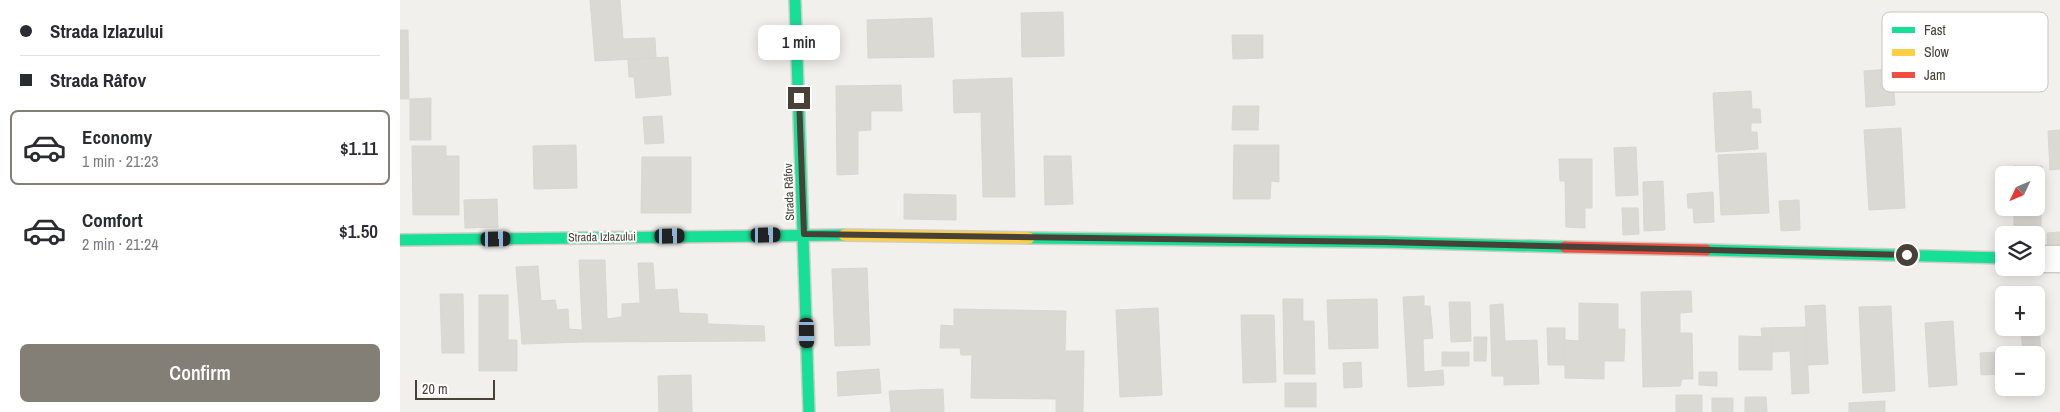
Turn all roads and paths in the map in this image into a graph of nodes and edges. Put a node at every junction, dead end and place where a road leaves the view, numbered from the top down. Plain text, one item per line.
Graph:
1 (795, 0) edge
2 (804, 234) junction
3 (400, 240) edge
4 (1995, 258) edge
5 (2045, 258) edge
6 (2060, 259) edge
7 (809, 412) edge

1 - 2 street, Strada Râfov
2 - 3 street, Strada Izlazului
2 - 4 street, Strada Izlazului
2 - 7 street, Strada Râfov
5 - 6 street

